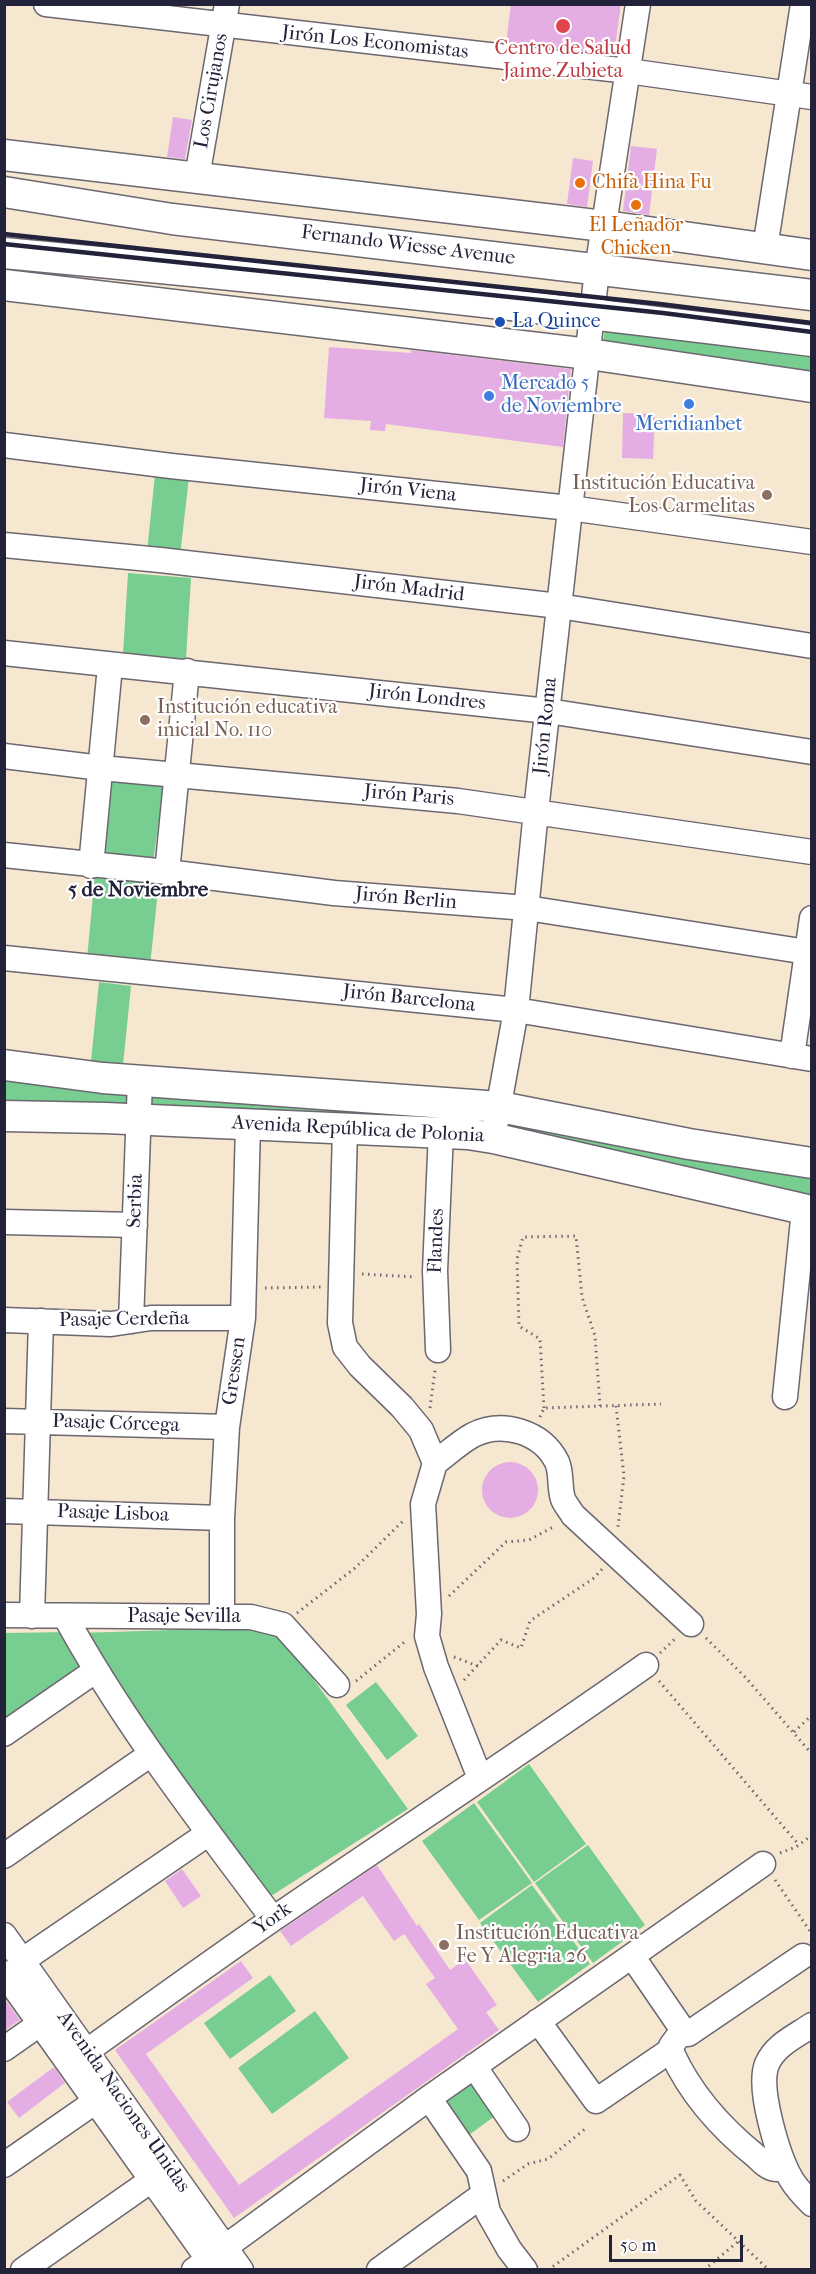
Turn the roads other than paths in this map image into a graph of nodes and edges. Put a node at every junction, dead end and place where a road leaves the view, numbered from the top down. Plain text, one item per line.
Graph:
1 (46, 4) edge
2 (638, 4) edge
3 (803, 4) edge
4 (225, 15) edge
5 (628, 71) junction
6 (801, 95) edge
7 (4, 155) edge
8 (197, 177) junction
9 (4, 192) edge
10 (604, 226) junction
11 (765, 248) junction
12 (4, 253) edge
13 (812, 255) edge
14 (597, 270) junction
15 (4, 285) edge
16 (812, 296) edge
17 (594, 313) junction
18 (812, 341) edge
19 (589, 354) junction
20 (812, 387) edge
21 (4, 446) edge
22 (570, 508) junction
23 (812, 542) edge
24 (4, 545) edge
25 (559, 606) junction
26 (812, 646) edge
27 (4, 653) edge
28 (110, 666) junction
29 (187, 671) junction
30 (548, 711) junction
31 (812, 752) edge
32 (4, 756) edge
33 (101, 768) junction
34 (178, 775) junction
35 (536, 811) junction
36 (812, 852) edge
37 (4, 855) edge
38 (91, 866) junction
39 (167, 872) junction
40 (527, 908) junction
41 (812, 918) edge
42 (807, 952) junction
43 (4, 958) edge
44 (516, 1010) junction
45 (802, 1058) edge
46 (4, 1065) edge
47 (150, 1082) junction
48 (500, 1107) junction
49 (4, 1116) edge
50 (149, 1120) junction
51 (248, 1124) junction
52 (345, 1128) junction
53 (441, 1132) junction
54 (493, 1138) junction
55 (811, 1162) edge
56 (808, 1210) edge
57 (4, 1222) edge
58 (135, 1225) junction
59 (243, 1318) junction
60 (4, 1320) edge
61 (41, 1321) junction
62 (131, 1321) junction
63 (438, 1350) road end
64 (785, 1397) dead end
65 (4, 1421) edge
66 (38, 1422) junction
67 (227, 1427) junction
68 (435, 1463) junction
69 (4, 1511) edge
70 (35, 1512) junction
71 (222, 1518) junction
72 (4, 1616) edge
73 (32, 1616) junction
74 (65, 1616) junction
75 (222, 1617) junction
76 (691, 1624) road end
77 (646, 1665) road end
78 (95, 1671) junction
79 (337, 1684) road end
80 (4, 1734) edge
81 (151, 1754) junction
82 (480, 1778) junction
83 (209, 1833) junction
84 (4, 1856) edge
85 (763, 1864) road end
86 (273, 1919) junction
87 (4, 1935) edge
88 (807, 1945) edge
89 (632, 1956) junction
90 (14, 1966) edge
91 (538, 2021) junction
92 (41, 2023) junction
93 (812, 2025) edge
94 (675, 2042) junction
95 (4, 2049) edge
96 (79, 2057) junction
97 (474, 2066) junction
98 (429, 2098) junction
99 (96, 2101) junction
100 (517, 2129) dead end
101 (4, 2165) edge
102 (785, 2167) junction
103 (153, 2179) junction
104 (484, 2194) junction
105 (812, 2204) edge
106 (211, 2261) edge
107 (23, 2270) edge
108 (241, 2270) edge
109 (379, 2270) edge
110 (525, 2270) edge

1 - 4 street, Jirón Los Economistas
2 - 5 street, Jirón Roma
3 - 6 street
4 - 5 street, Jirón Los Economistas
4 - 8 street, Los Cirujanos
5 - 6 street, Jirón Los Economistas
5 - 10 street, Jirón Roma
6 - 11 street
7 - 8 main road
8 - 10 main road
9 - 14 main road, Fernando Wiesse Avenue
10 - 11 main road
10 - 14 street, Jirón Roma
11 - 13 main road
12 - 17 main road
14 - 16 main road, Fernando Wiesse Avenue
14 - 17 street, Jirón Roma
15 - 19 main road
17 - 18 main road
17 - 19 street, Jirón Roma
19 - 20 main road
19 - 22 street, Jirón Roma
21 - 22 street, Jirón Viena
22 - 23 street, Jirón Viena
22 - 25 street, Jirón Roma
24 - 25 street, Jirón Madrid
25 - 26 street, Jirón Madrid
25 - 30 street, Jirón Roma
27 - 28 street, Jirón Londres
28 - 29 street, Jirón Londres
28 - 33 street
29 - 30 street, Jirón Londres
29 - 34 street
30 - 31 street, Jirón Londres
30 - 35 street, Jirón Roma
32 - 33 street, Jirón Paris
33 - 34 street, Jirón Paris
33 - 38 street
34 - 35 street, Jirón Paris
34 - 39 street
35 - 36 street, Jirón Paris
35 - 40 street, Jirón Roma
37 - 38 street, Jirón Berlin
38 - 39 street, Jirón Berlin
39 - 40 street, Jirón Berlin
40 - 42 street, Jirón Berlin
40 - 44 street, Jirón Roma
41 - 42 street
42 - 45 street
43 - 44 street, Jirón Barcelona
44 - 45 street, Jirón Barcelona
44 - 48 street, Jirón Roma
46 - 47 main road, Avenida República de Polonia
47 - 48 main road, Avenida República de Polonia
47 - 50 main road
48 - 54 street, Jirón Roma
48 - 55 main road, Avenida República de Polonia
49 - 50 main road, Avenida República de Polonia
50 - 51 main road, Avenida República de Polonia
50 - 58 street, Serbia
51 - 52 main road, Avenida República de Polonia
51 - 59 street, Gressen
52 - 53 main road, Avenida República de Polonia
52 - 68 street
53 - 54 main road, Avenida República de Polonia
53 - 63 street, Flandes
54 - 56 main road, Avenida República de Polonia
56 - 64 street
57 - 58 street
58 - 62 street, Serbia
59 - 62 street, Pasaje Cerdeña
59 - 67 street, Gressen
60 - 61 street, Pasaje Cerdeña
61 - 62 street, Pasaje Cerdeña
61 - 66 street
65 - 66 street, Pasaje Córcega
66 - 67 street, Pasaje Córcega
66 - 70 street
67 - 71 street, Gressen
68 - 76 street
68 - 82 street
69 - 70 street, Pasaje Lisboa
70 - 71 street, Pasaje Lisboa
70 - 73 street
71 - 75 street, Gressen
72 - 73 street, Pasaje Sevilla
73 - 74 street, Pasaje Sevilla
74 - 75 street, Pasaje Sevilla
74 - 78 street
75 - 79 street, Pasaje Sevilla
77 - 82 street, York
78 - 80 street
78 - 81 street
81 - 83 street
81 - 84 street
82 - 86 street, York
83 - 86 street
83 - 90 street
85 - 89 street
86 - 96 street, York
87 - 90 street, Avenida Naciones Unidas
88 - 94 street
89 - 91 street
89 - 94 street
90 - 92 street, Avenida Naciones Unidas
90 - 96 street, Avenida Naciones Unidas
91 - 94 street
91 - 97 street
92 - 95 street
92 - 96 street, Avenida Naciones Unidas
93 - 102 street
94 - 102 street
96 - 99 street, Avenida Naciones Unidas
96 - 106 street, Avenida Naciones Unidas
97 - 98 street
97 - 100 street
98 - 104 street
98 - 106 street
99 - 101 street
99 - 103 street, Avenida Naciones Unidas
102 - 105 street
103 - 106 street, Avenida Naciones Unidas
103 - 107 street
104 - 109 street
104 - 110 street
106 - 108 street, Avenida Naciones Unidas

